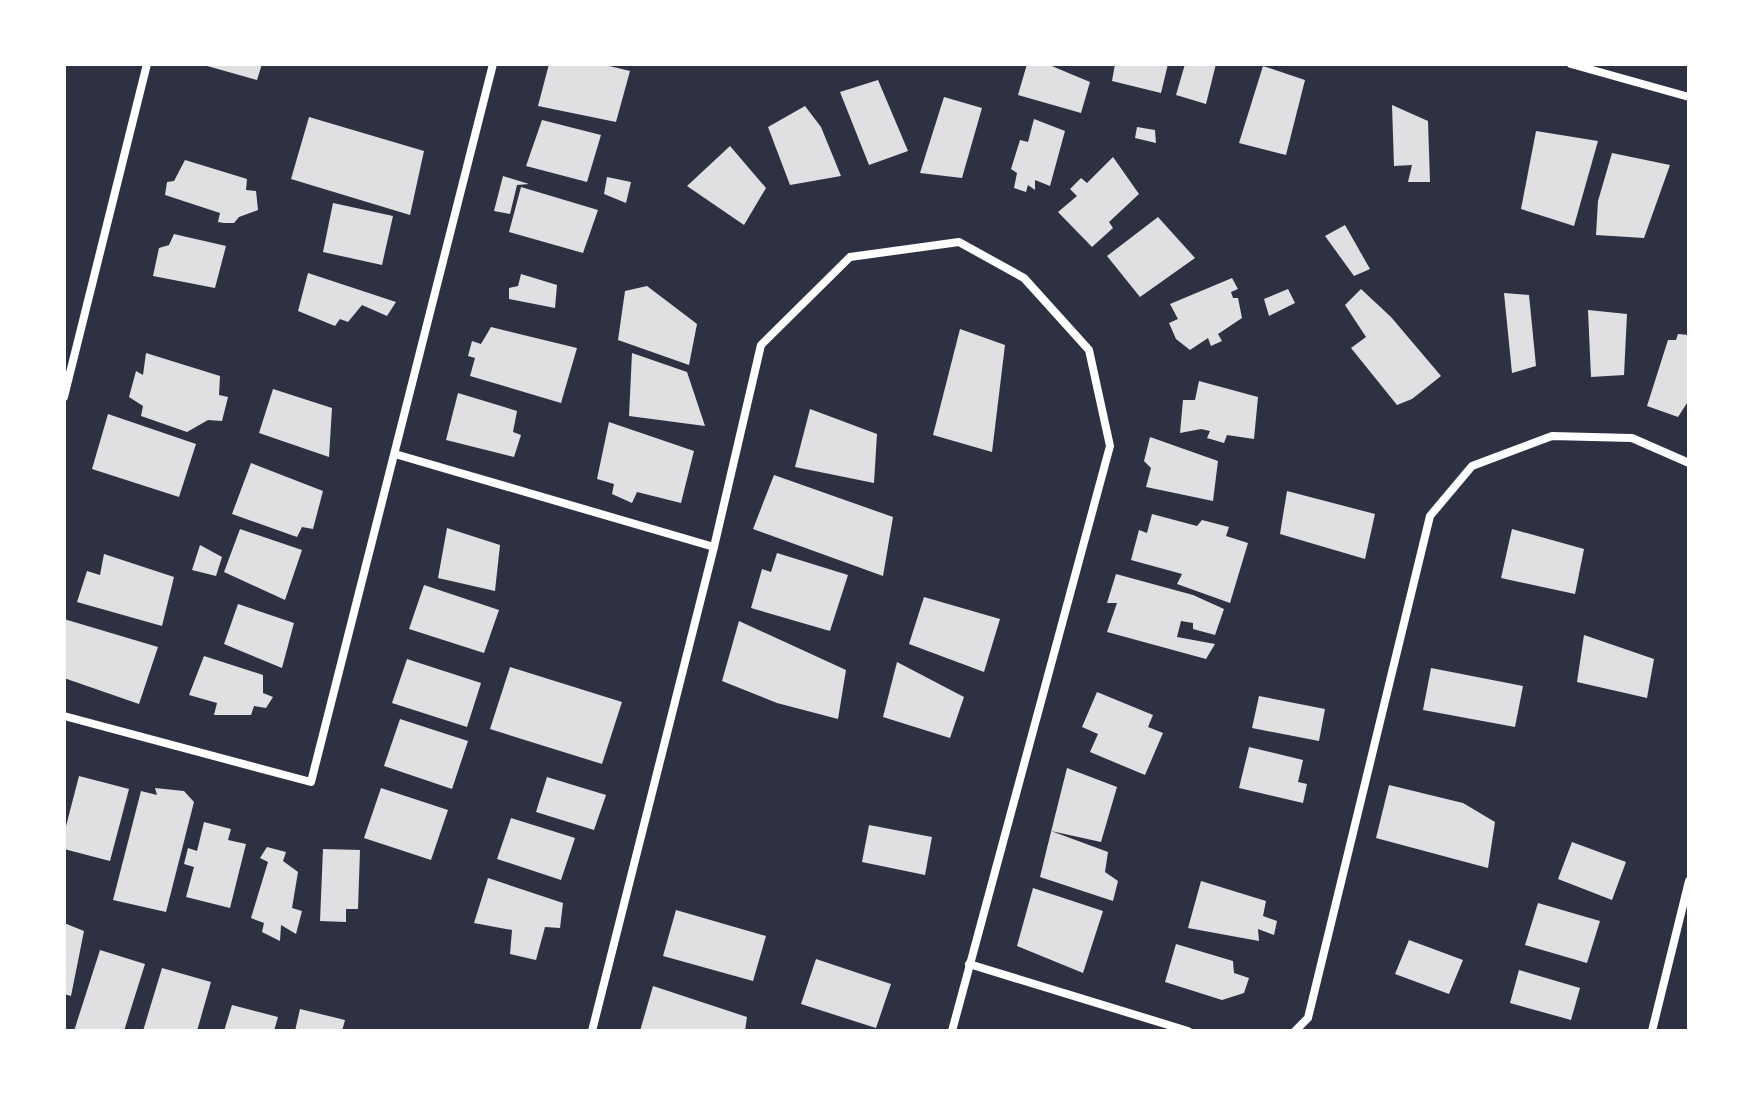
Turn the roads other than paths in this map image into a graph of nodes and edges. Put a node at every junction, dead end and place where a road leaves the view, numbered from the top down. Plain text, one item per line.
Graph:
1 (147, 64) edge
2 (493, 64) edge
3 (1571, 64) edge
4 (1689, 97) edge
5 (68, 366) edge
6 (64, 397) edge
7 (395, 454) junction
8 (1689, 463) edge
9 (714, 547) junction
10 (64, 716) edge
11 (1689, 884) edge
12 (969, 964) junction
13 (592, 1031) edge
14 (952, 1031) edge
15 (1188, 1031) edge
16 (1295, 1031) edge
17 (1652, 1031) edge

1 - 5 street
2 - 7 street
3 - 4 street
5 - 6 street
7 - 9 street
7 - 10 street
8 - 16 street
9 - 12 street
9 - 13 street
11 - 17 street
12 - 14 street
12 - 15 street

